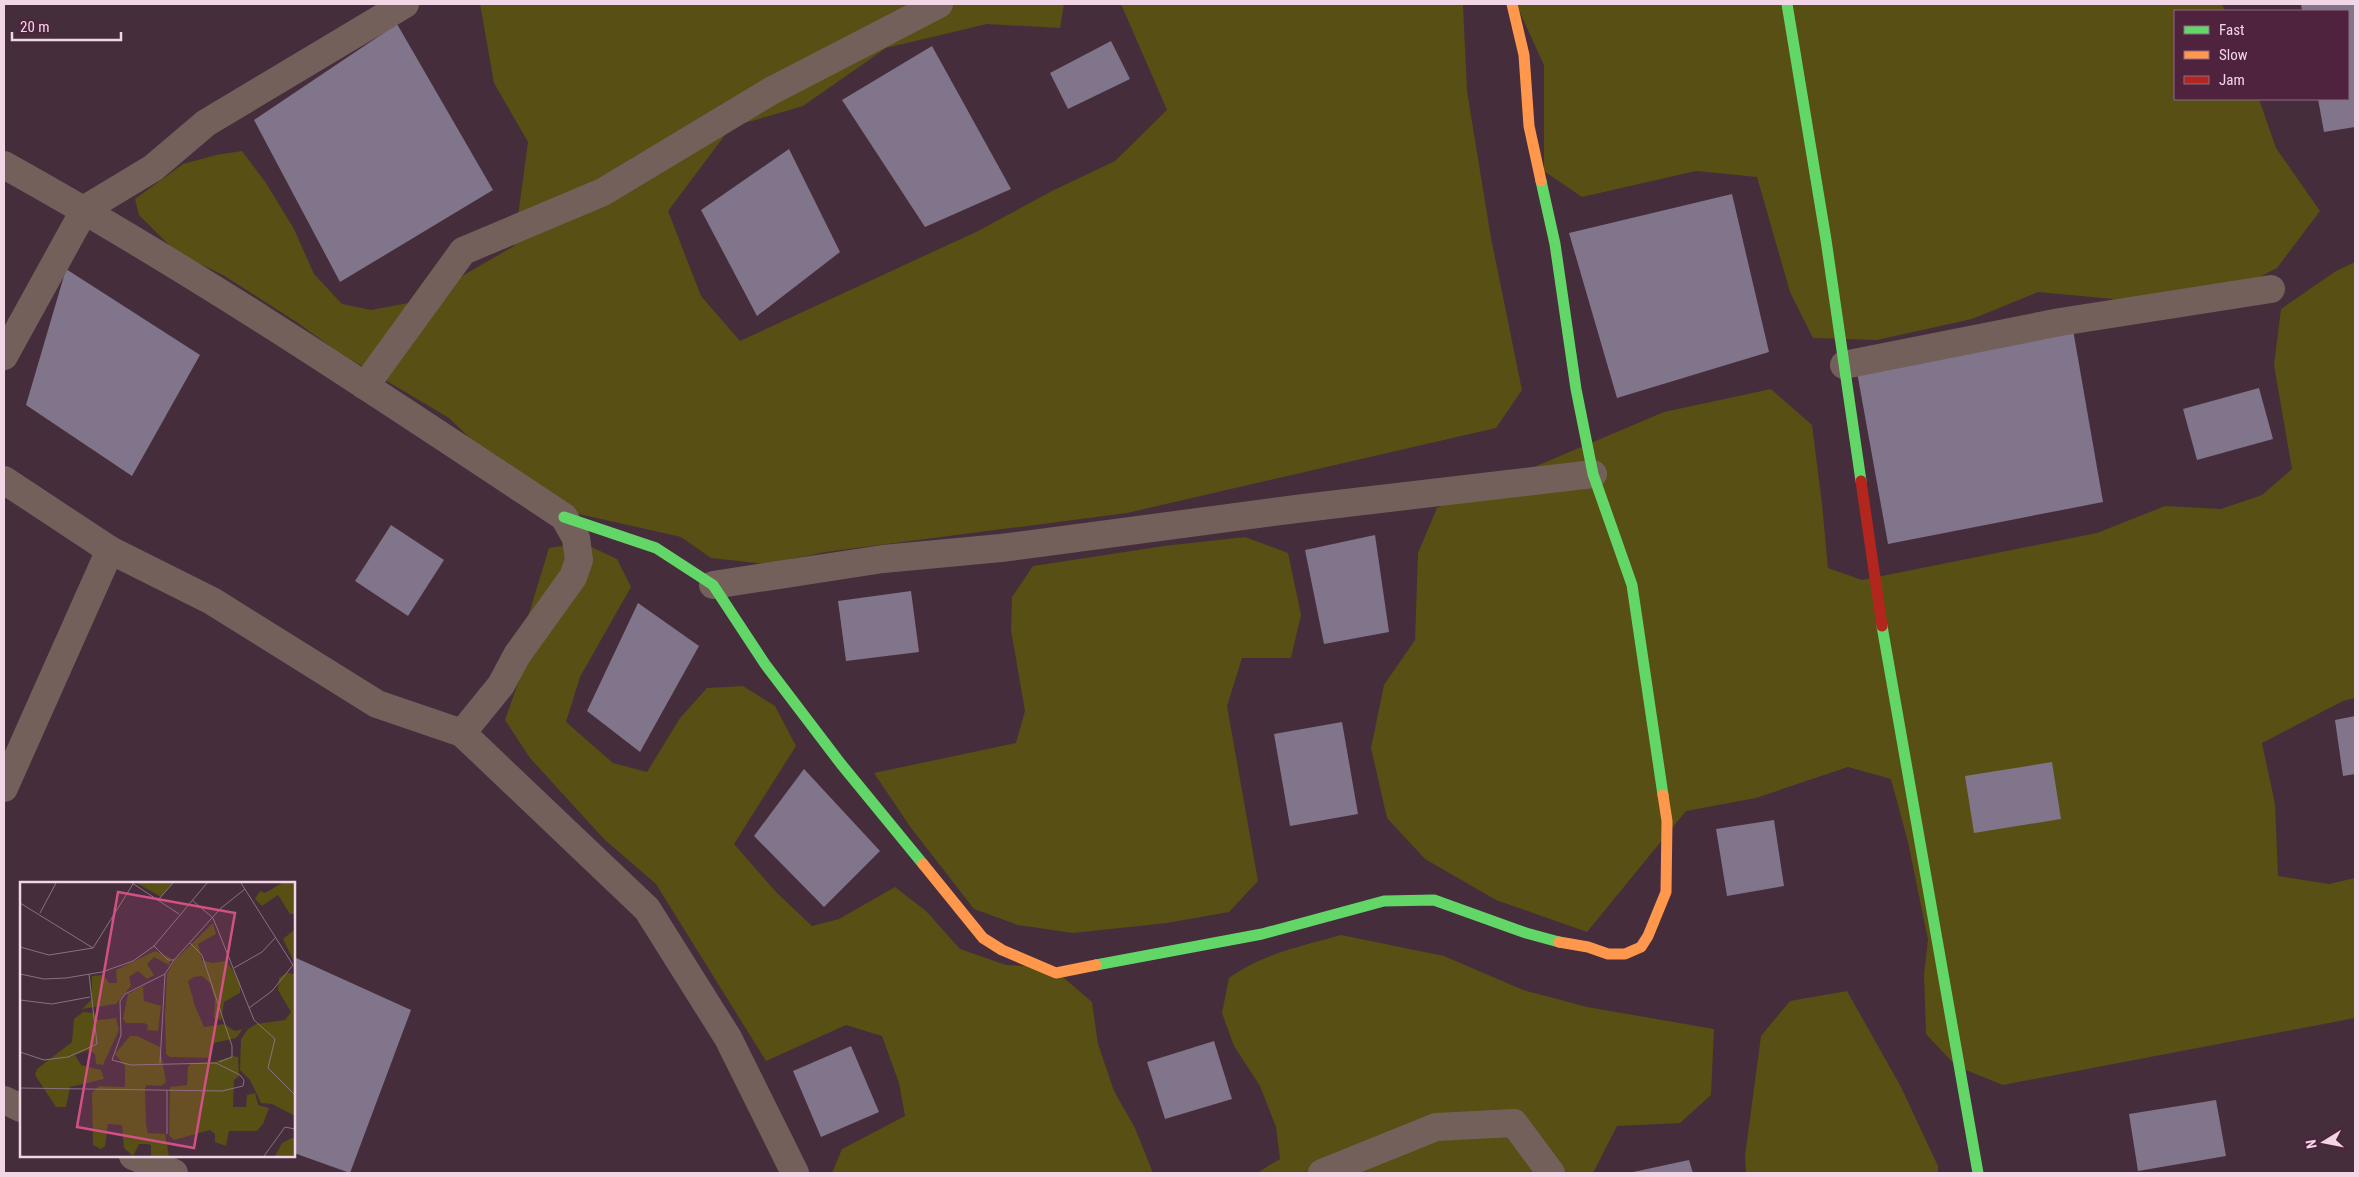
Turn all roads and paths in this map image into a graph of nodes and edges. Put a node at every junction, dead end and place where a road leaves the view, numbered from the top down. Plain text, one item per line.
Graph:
1 (405, 4) edge
2 (939, 4) edge
3 (1512, 4) edge
4 (1787, 4) edge
5 (4, 165) edge
6 (85, 210) junction
7 (2271, 289) dead end
8 (4, 356) edge
9 (1844, 365) junction
10 (365, 386) junction
11 (1593, 474) junction
12 (4, 480) edge
13 (564, 517) junction
14 (110, 550) junction
15 (713, 584) junction
16 (462, 733) junction
17 (5, 780) edge
18 (4, 1100) edge
19 (20, 1108) edge
20 (134, 1157) edge
21 (174, 1173) edge
22 (795, 1173) edge
23 (1322, 1173) edge
24 (1551, 1173) edge
25 (1978, 1173) edge

1 - 6 street
2 - 10 street
3 - 11 street
4 - 9 street
5 - 6 street
6 - 8 street
6 - 10 street
7 - 9 street
9 - 25 street
10 - 13 street
11 - 15 street
11 - 15 street
12 - 14 street
13 - 15 street
13 - 16 street
14 - 16 street
14 - 17 street
16 - 22 street
18 - 19 street
20 - 21 street
23 - 24 street

